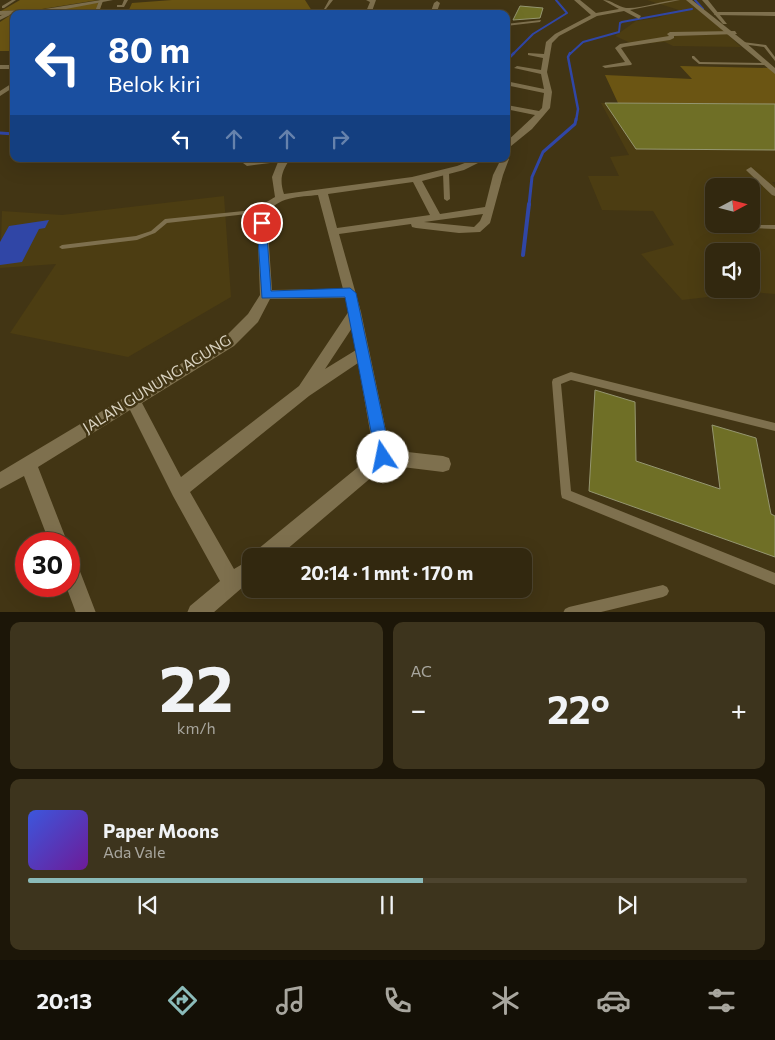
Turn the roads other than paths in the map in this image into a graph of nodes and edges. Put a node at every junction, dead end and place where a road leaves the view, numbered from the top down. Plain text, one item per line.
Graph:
1 (14, 0) edge
2 (109, 0) edge
3 (126, 0) edge
4 (331, 0) edge
5 (368, 0) edge
6 (373, 0) edge
7 (577, 0) edge
8 (606, 0) edge
9 (677, 0) edge
10 (690, 0) edge
11 (704, 0) edge
12 (101, 2) junction
13 (437, 4) dead end
14 (118, 6) dead end
15 (3, 7) dead end
16 (105, 7) dead end
17 (325, 8) dead end
18 (51, 10) edge
19 (98, 10) edge
20 (435, 10) edge
21 (624, 10) junction
22 (0, 13) edge
23 (8, 14) joint
24 (595, 14) junction
25 (716, 14) junction
26 (775, 14) edge
27 (639, 17) dead end
28 (0, 18) edge
29 (540, 21) dead end
30 (510, 25) edge
31 (732, 34) junction
32 (743, 43) junction
33 (530, 54) dead end
34 (545, 56) junction
35 (694, 56) dead end
36 (775, 60) edge
37 (765, 64) junction
38 (605, 66) dead end
39 (517, 68) dead end
40 (544, 72) junction
41 (775, 72) edge
42 (510, 84) edge
43 (548, 92) junction
44 (510, 107) edge
45 (542, 114) junction
46 (510, 145) edge
47 (257, 162) edge
48 (284, 162) edge
49 (247, 163) dead end
50 (484, 165) edge
51 (751, 170) dead end
52 (446, 173) junction
53 (416, 179) junction
54 (322, 191) junction
55 (775, 194) edge
56 (280, 198) junction
57 (447, 198) dead end
58 (489, 210) junction
59 (264, 211) junction
60 (437, 218) junction
61 (399, 223) junction
62 (760, 227) edge
63 (775, 227) edge
64 (332, 232) junction
65 (62, 247) dead end
66 (350, 293) junction
67 (266, 295) junction
68 (354, 312) junction
69 (363, 352) junction
70 (304, 391) junction
71 (133, 401) junction
72 (775, 427) edge
73 (383, 457) junction
74 (28, 464) junction
75 (443, 464) dead end
76 (0, 482) edge
77 (179, 490) junction
78 (54, 532) edge
79 (275, 548) edge
80 (242, 576) edge
81 (775, 579) edge
82 (232, 584) junction
83 (663, 590) dead end
84 (80, 596) edge
85 (86, 612) edge
86 (197, 612) edge
87 (569, 612) edge

1 - 15 lane
2 - 12 street
2 - 16 lane
3 - 14 lane
4 - 17 lane
5 - 6 street
7 - 24 street
8 - 21 street
9 - 21 street
10 - 31 street
11 - 25 street
12 - 18 street
12 - 19 lane
13 - 20 street
21 - 24 street
21 - 27 street
22 - 23 street
23 - 28 street
24 - 34 street
25 - 26 street
25 - 31 street
29 - 30 lane
31 - 32 street
31 - 38 street
32 - 36 lane
32 - 37 street
33 - 34 street
34 - 40 street
35 - 37 lane
37 - 41 street
39 - 40 street
40 - 43 street
42 - 43 street
43 - 45 street
44 - 45 street
45 - 46 street
47 - 49 street
48 - 56 street
50 - 52 street
50 - 58 street
51 - 55 street
52 - 53 street
52 - 57 lane
53 - 54 street
53 - 60 street
54 - 56 street
54 - 64 street
56 - 59 street
58 - 60 street
58 - 61 street
59 - 65 lane
59 - 67 street
60 - 61 street
61 - 64 street
62 - 63 lane
64 - 66 street
66 - 67 street
66 - 68 street
67 - 71 street, JALAN GUNUNG AGUNG
68 - 69 street
68 - 70 street
69 - 70 street
69 - 73 street
70 - 77 street
71 - 74 street, JALAN GUNUNG AGUNG
71 - 77 street
72 - 81 lane
73 - 75 street
73 - 79 street
74 - 76 street, JALAN GUNUNG AGUNG
74 - 78 street
77 - 82 street
80 - 82 street
82 - 86 street
83 - 87 lane
84 - 85 street

